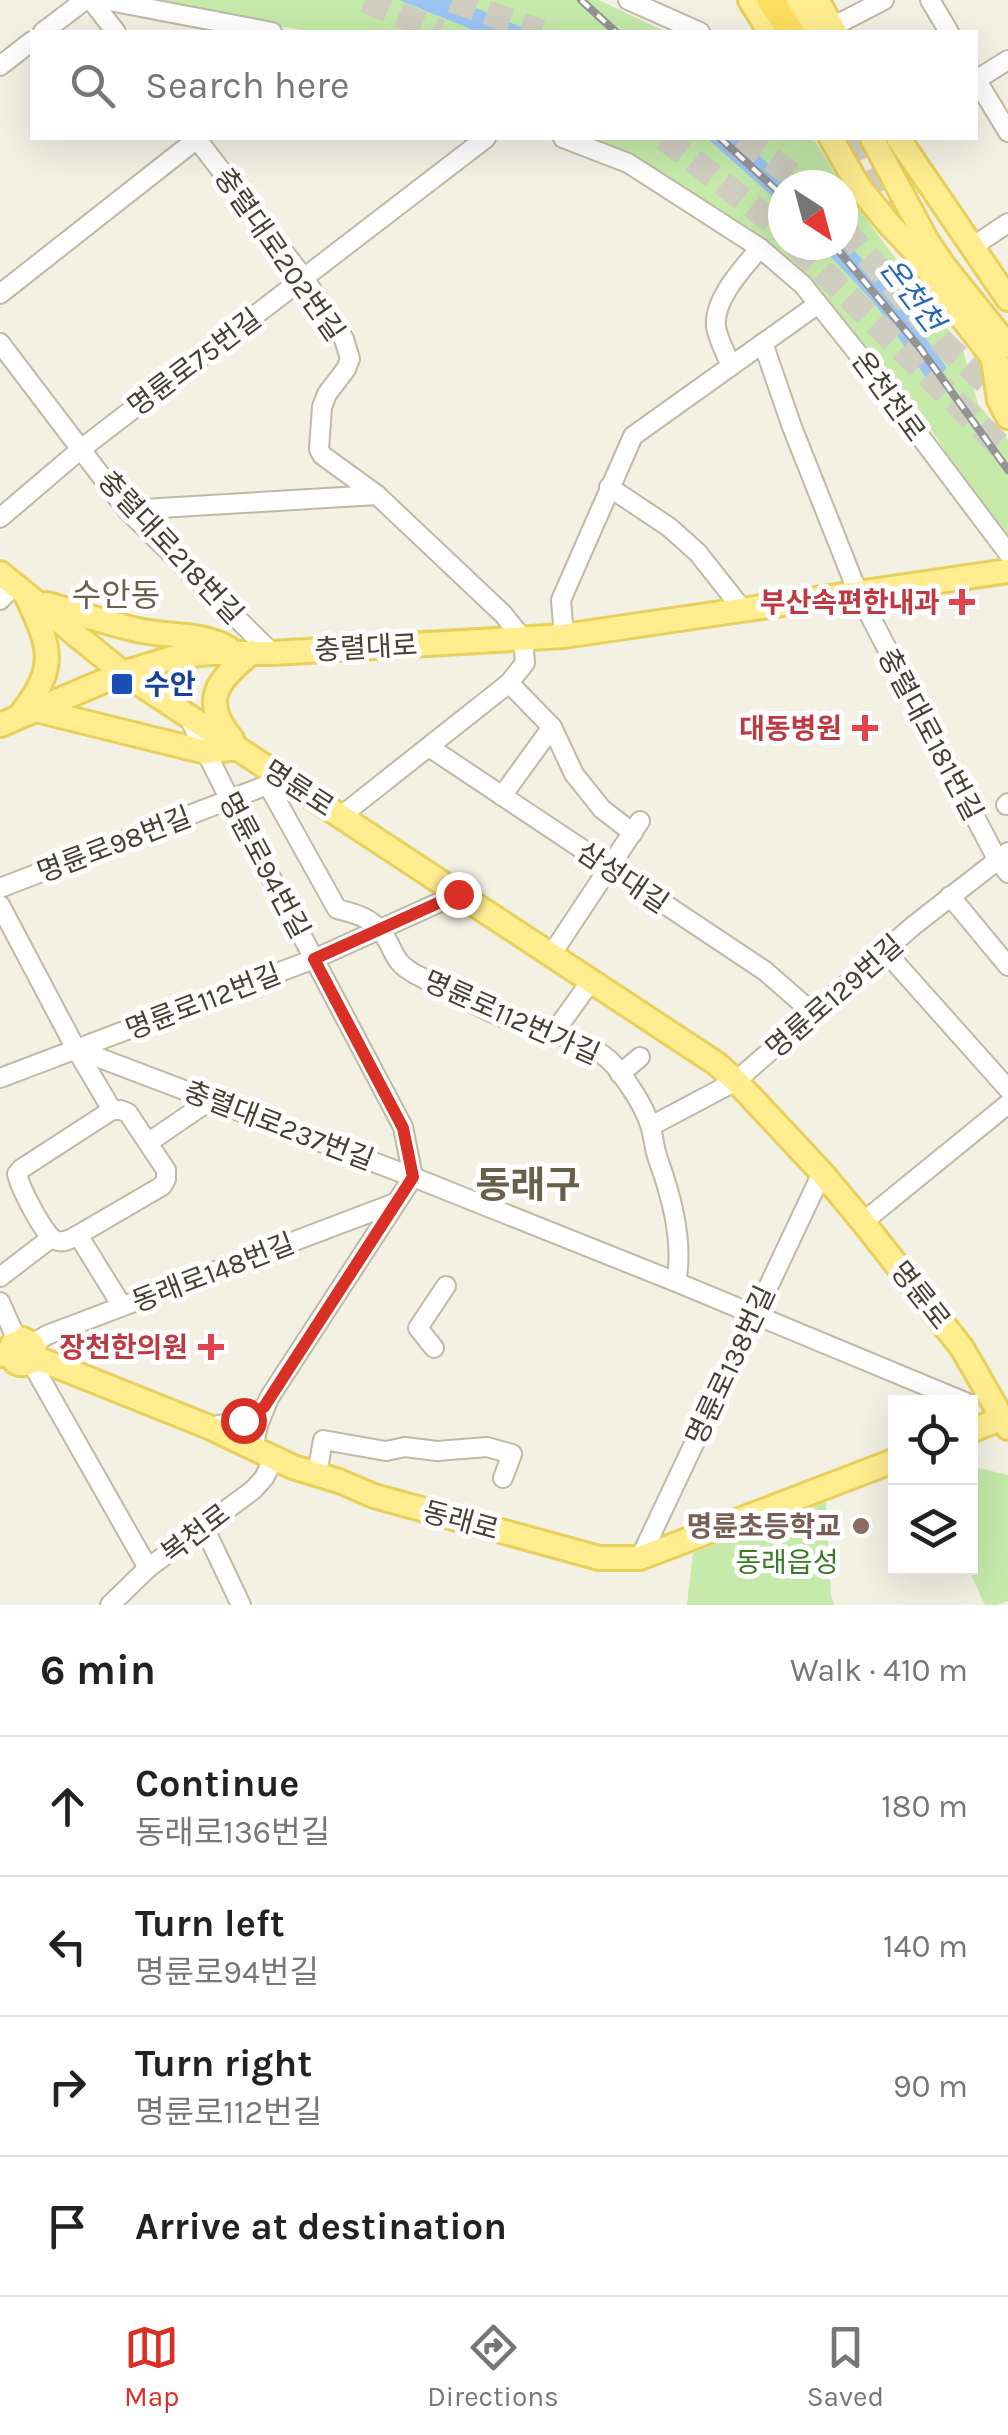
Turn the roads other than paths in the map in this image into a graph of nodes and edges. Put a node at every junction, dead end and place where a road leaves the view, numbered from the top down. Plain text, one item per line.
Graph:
1 (88, 0) edge
2 (104, 0) edge
3 (628, 0) edge
4 (750, 0) edge
5 (770, 0) edge
6 (797, 0) edge
7 (818, 0) edge
8 (884, 0) edge
9 (930, 0) edge
10 (46, 30) edge
11 (114, 30) edge
12 (262, 30) edge
13 (696, 30) edge
14 (772, 30) edge
15 (773, 30) edge
16 (827, 30) edge
17 (828, 30) edge
18 (830, 30) edge
19 (947, 30) edge
20 (30, 42) edge
21 (1008, 60) edge
22 (0, 66) edge
23 (978, 78) edge
24 (978, 82) edge
25 (1008, 132) edge
26 (194, 140) edge
27 (199, 140) edge
28 (483, 140) edge
29 (568, 140) edge
30 (832, 140) edge
31 (873, 140) edge
32 (890, 140) edge
33 (899, 140) edge
34 (1008, 223) edge
35 (760, 248) junction
36 (972, 248) junction
37 (304, 278) junction
38 (0, 294) edge
39 (1008, 299) edge
40 (818, 304) junction
41 (1008, 328) edge
42 (763, 343) junction
43 (0, 344) edge
44 (1000, 351) edge
45 (732, 366) junction
46 (1008, 377) edge
47 (1008, 416) edge
48 (81, 449) junction
49 (609, 487) junction
50 (377, 495) junction
51 (128, 510) junction
52 (0, 518) edge
53 (1008, 554) edge
54 (1008, 571) edge
55 (15, 590) edge
56 (858, 593) junction
57 (743, 610) junction
58 (564, 636) junction
59 (523, 639) junction
60 (253, 653) junction
61 (124, 673) junction
62 (510, 684) junction
63 (188, 716) junction
64 (18, 717) edge
65 (552, 727) junction
66 (429, 747) junction
67 (241, 750) junction
68 (206, 752) junction
69 (276, 782) junction
70 (502, 796) junction
71 (230, 800) junction
72 (341, 816) junction
73 (1004, 861) edge
74 (610, 868) junction
75 (0, 888) edge
76 (458, 894) junction
77 (950, 896) junction
78 (0, 904) edge
79 (380, 929) junction
80 (885, 951) junction
81 (551, 955) junction
82 (314, 959) junction
83 (1008, 966) edge
84 (591, 981) junction
85 (813, 1013) junction
86 (553, 1034) junction
87 (76, 1048) junction
88 (640, 1057) dead end
89 (620, 1074) junction
90 (0, 1078) edge
91 (736, 1081) junction
92 (1008, 1089) edge
93 (212, 1099) junction
94 (1008, 1104) edge
95 (112, 1110) junction
96 (651, 1126) junction
97 (149, 1142) junction
98 (822, 1174) junction
99 (413, 1177) junction
100 (396, 1203) junction
101 (863, 1222) junction
102 (78, 1235) junction
103 (50, 1238) junction
104 (0, 1277) edge
105 (676, 1282) junction
106 (446, 1286) dead end
107 (0, 1302) edge
108 (122, 1306) junction
109 (753, 1315) junction
110 (434, 1348) dead end
111 (21, 1352) edge
112 (946, 1395) edge
113 (264, 1407) junction
114 (978, 1409) edge
115 (1006, 1422) edge
116 (209, 1427) junction
117 (978, 1429) edge
118 (264, 1454) junction
119 (888, 1463) edge
120 (318, 1474) junction
121 (502, 1478) dead end
122 (204, 1527) junction
123 (640, 1558) junction
124 (148, 1568) junction
125 (110, 1605) edge
126 (241, 1605) edge

1 - 10 street
1 - 11 street
2 - 12 street
3 - 13 street
4 - 14 main road
5 - 15 highway
6 - 16 main road
7 - 17 main road
8 - 18 street
9 - 19 street
20 - 22 street
21 - 23 street
24 - 25 street
26 - 38 street
27 - 37 street, 충렬대로202번길
28 - 37 street, 명륜로75번길
29 - 35 street, 온천천로
30 - 44 main road
31 - 44 main road
32 - 41 main road
33 - 36 main road
34 - 36 street
35 - 40 street, 온천천로
35 - 45 street
36 - 39 main road
37 - 48 street, 명륜로75번길
37 - 50 street, 충렬대로202번길
40 - 42 street
40 - 53 street, 온천천로
42 - 45 street
42 - 56 street, 충렬대로181번길
43 - 48 street, 충렬대로218번길
44 - 46 main road
44 - 47 main road
45 - 49 street
48 - 51 street, 충렬대로218번길
48 - 52 street, 명륜로75번길
49 - 57 street
49 - 58 street
50 - 51 street
50 - 59 street, 충렬대로202번길
51 - 60 street, 충렬대로218번길
54 - 56 main road, 충렬대로
55 - 60 main road
55 - 61 main road, 명륜로
55 - 64 main road
56 - 57 main road, 충렬대로
56 - 73 street, 충렬대로181번길
57 - 58 main road, 충렬대로
58 - 59 main road, 충렬대로
59 - 60 main road, 충렬대로
59 - 62 street
60 - 61 main road, 충렬대로
60 - 67 main road
61 - 63 main road, 명륜로
61 - 64 main road, 충렬대로
62 - 65 street
62 - 66 street
63 - 67 main road, 명륜로
63 - 68 street, 명륜로94번길
64 - 68 main road
65 - 70 street
65 - 74 street
66 - 70 street, 삼성대길
66 - 72 street
67 - 68 main road
67 - 69 main road, 명륜로
68 - 71 street, 명륜로94번길
69 - 71 street, 명륜로98번길
69 - 72 main road, 명륜로
69 - 79 street
70 - 74 street, 삼성대길
71 - 75 street, 명륜로98번길
71 - 82 street, 명륜로94번길
72 - 76 main road, 명륜로
73 - 77 street, 명륜로129번길
74 - 81 street
74 - 85 street, 삼성대길
76 - 79 street, 명륜로112번길
76 - 81 main road, 명륜로
77 - 80 street, 명륜로129번길
77 - 83 street
78 - 87 street
79 - 82 street, 명륜로112번길
79 - 86 street, 명륜로112번가길
80 - 85 street, 명륜로129번길
80 - 92 street
81 - 84 main road, 명륜로
82 - 87 street, 명륜로112번길
82 - 99 street, 명륜로94번길
84 - 86 street
84 - 91 main road, 명륜로
85 - 91 street, 명륜로129번길
86 - 89 street, 명륜로112번가길
87 - 90 street, 명륜로112번길
87 - 93 street, 충렬대로237번길
87 - 95 street
88 - 89 street
89 - 96 street, 명륜로112번가길
91 - 96 street, 명륜로129번길
91 - 98 main road, 명륜로
93 - 97 street
93 - 99 street, 충렬대로237번길
94 - 101 street
95 - 97 street
95 - 103 street
96 - 105 street, 명륜로112번가길
97 - 102 street
98 - 101 main road, 명륜로
98 - 109 street, 명륜로138번길
99 - 100 street
99 - 105 street, 충렬대로237번길
100 - 108 street, 동래로148번길
100 - 113 street
101 - 115 main road, 명륜로
102 - 103 street
102 - 108 street
103 - 104 street
105 - 109 street, 충렬대로237번길
106 - 110 street
107 - 111 street
108 - 111 street, 동래로148번길
109 - 112 street, 충렬대로237번길
109 - 123 street, 명륜로138번길
111 - 116 main road, 동래로
111 - 124 street
113 - 116 street
113 - 118 street
114 - 115 street, 충렬대로237번길
115 - 117 main road
116 - 118 main road, 동래로
118 - 120 main road, 동래로
118 - 122 street, 복천로
119 - 123 main road, 동래로
120 - 121 street
120 - 123 main road, 동래로
122 - 124 street, 복천로
122 - 126 street
124 - 125 street, 복천로

